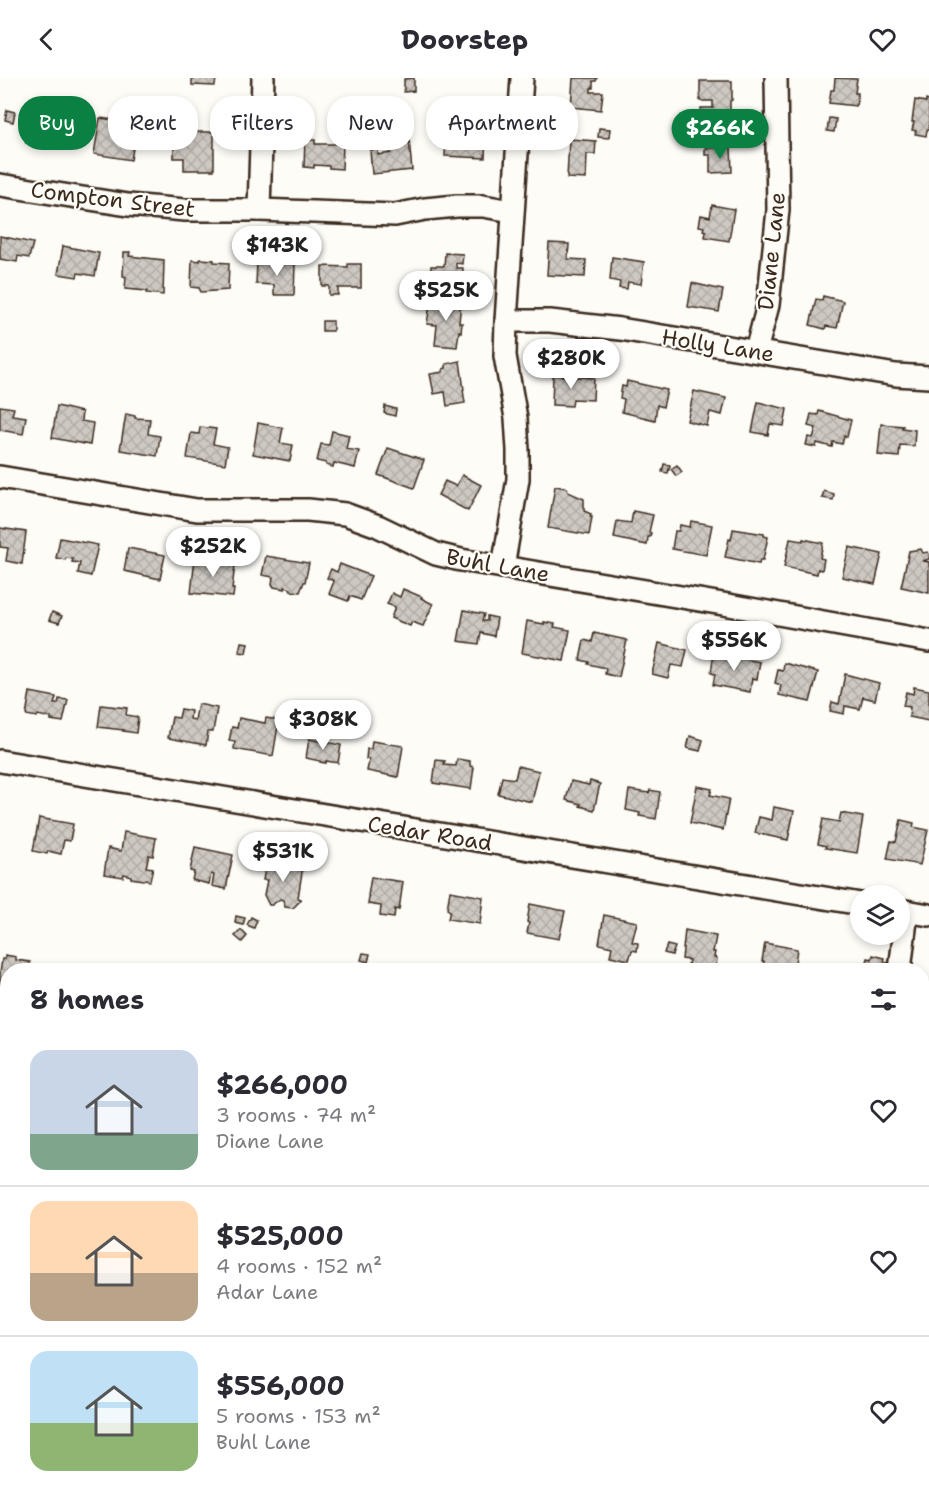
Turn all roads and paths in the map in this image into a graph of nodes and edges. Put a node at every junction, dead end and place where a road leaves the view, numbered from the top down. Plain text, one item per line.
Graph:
1 (263, 78) edge
2 (522, 78) edge
3 (776, 78) edge
4 (0, 184) edge
5 (259, 210) junction
6 (512, 211) junction
7 (506, 321) junction
8 (756, 351) junction
9 (929, 377) edge
10 (0, 477) edge
11 (503, 567) junction
12 (929, 641) edge
13 (0, 761) edge
14 (850, 902) edge
15 (910, 912) edge
16 (929, 915) edge
17 (902, 945) edge
18 (900, 963) edge

1 - 5 street
2 - 6 street
3 - 8 street, Diane Lane
4 - 5 street, Compton Street
5 - 6 street, Compton Street
6 - 7 street
7 - 8 street, Holly Lane
7 - 11 street
8 - 9 street, Holly Lane
10 - 11 street, Buhl Lane
11 - 12 street, Buhl Lane
13 - 14 street, Cedar Road
15 - 16 street
17 - 18 street

